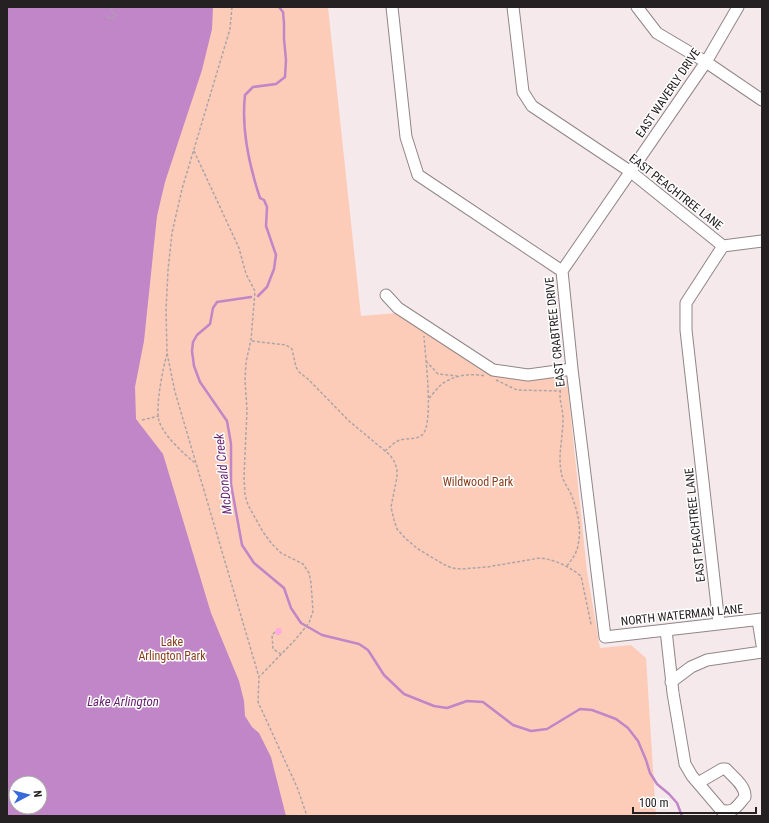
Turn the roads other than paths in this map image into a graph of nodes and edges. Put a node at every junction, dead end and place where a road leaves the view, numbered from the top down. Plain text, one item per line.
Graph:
1 (392, 7) edge
2 (513, 7) edge
3 (637, 7) edge
4 (738, 7) edge
5 (706, 62) junction
6 (762, 100) edge
7 (631, 172) junction
8 (762, 241) edge
9 (723, 246) junction
10 (562, 271) junction
11 (386, 295) dead end
12 (567, 369) junction
13 (760, 620) edge
14 (719, 624) junction
15 (666, 630) junction
16 (605, 636) joint
17 (762, 645) edge
18 (762, 652) edge
19 (671, 682) junction
20 (698, 783) dead end

1 - 10 street, EAST CRABTREE DRIVE
2 - 7 street, EAST PEACHTREE LANE
3 - 5 street
4 - 5 street, EAST WAVERLY DRIVE
5 - 6 street
5 - 7 street, EAST WAVERLY DRIVE
7 - 9 street, EAST PEACHTREE LANE
7 - 10 street, EAST WAVERLY DRIVE
8 - 9 street
9 - 14 street, EAST PEACHTREE LANE
10 - 12 street, EAST CRABTREE DRIVE
11 - 12 street
12 - 16 street, EAST CRABTREE DRIVE
13 - 14 street, NORTH WATERMAN LANE
13 - 17 street
14 - 15 street, NORTH WATERMAN LANE
15 - 16 street, NORTH WATERMAN LANE
15 - 19 street
18 - 19 street
19 - 20 street

